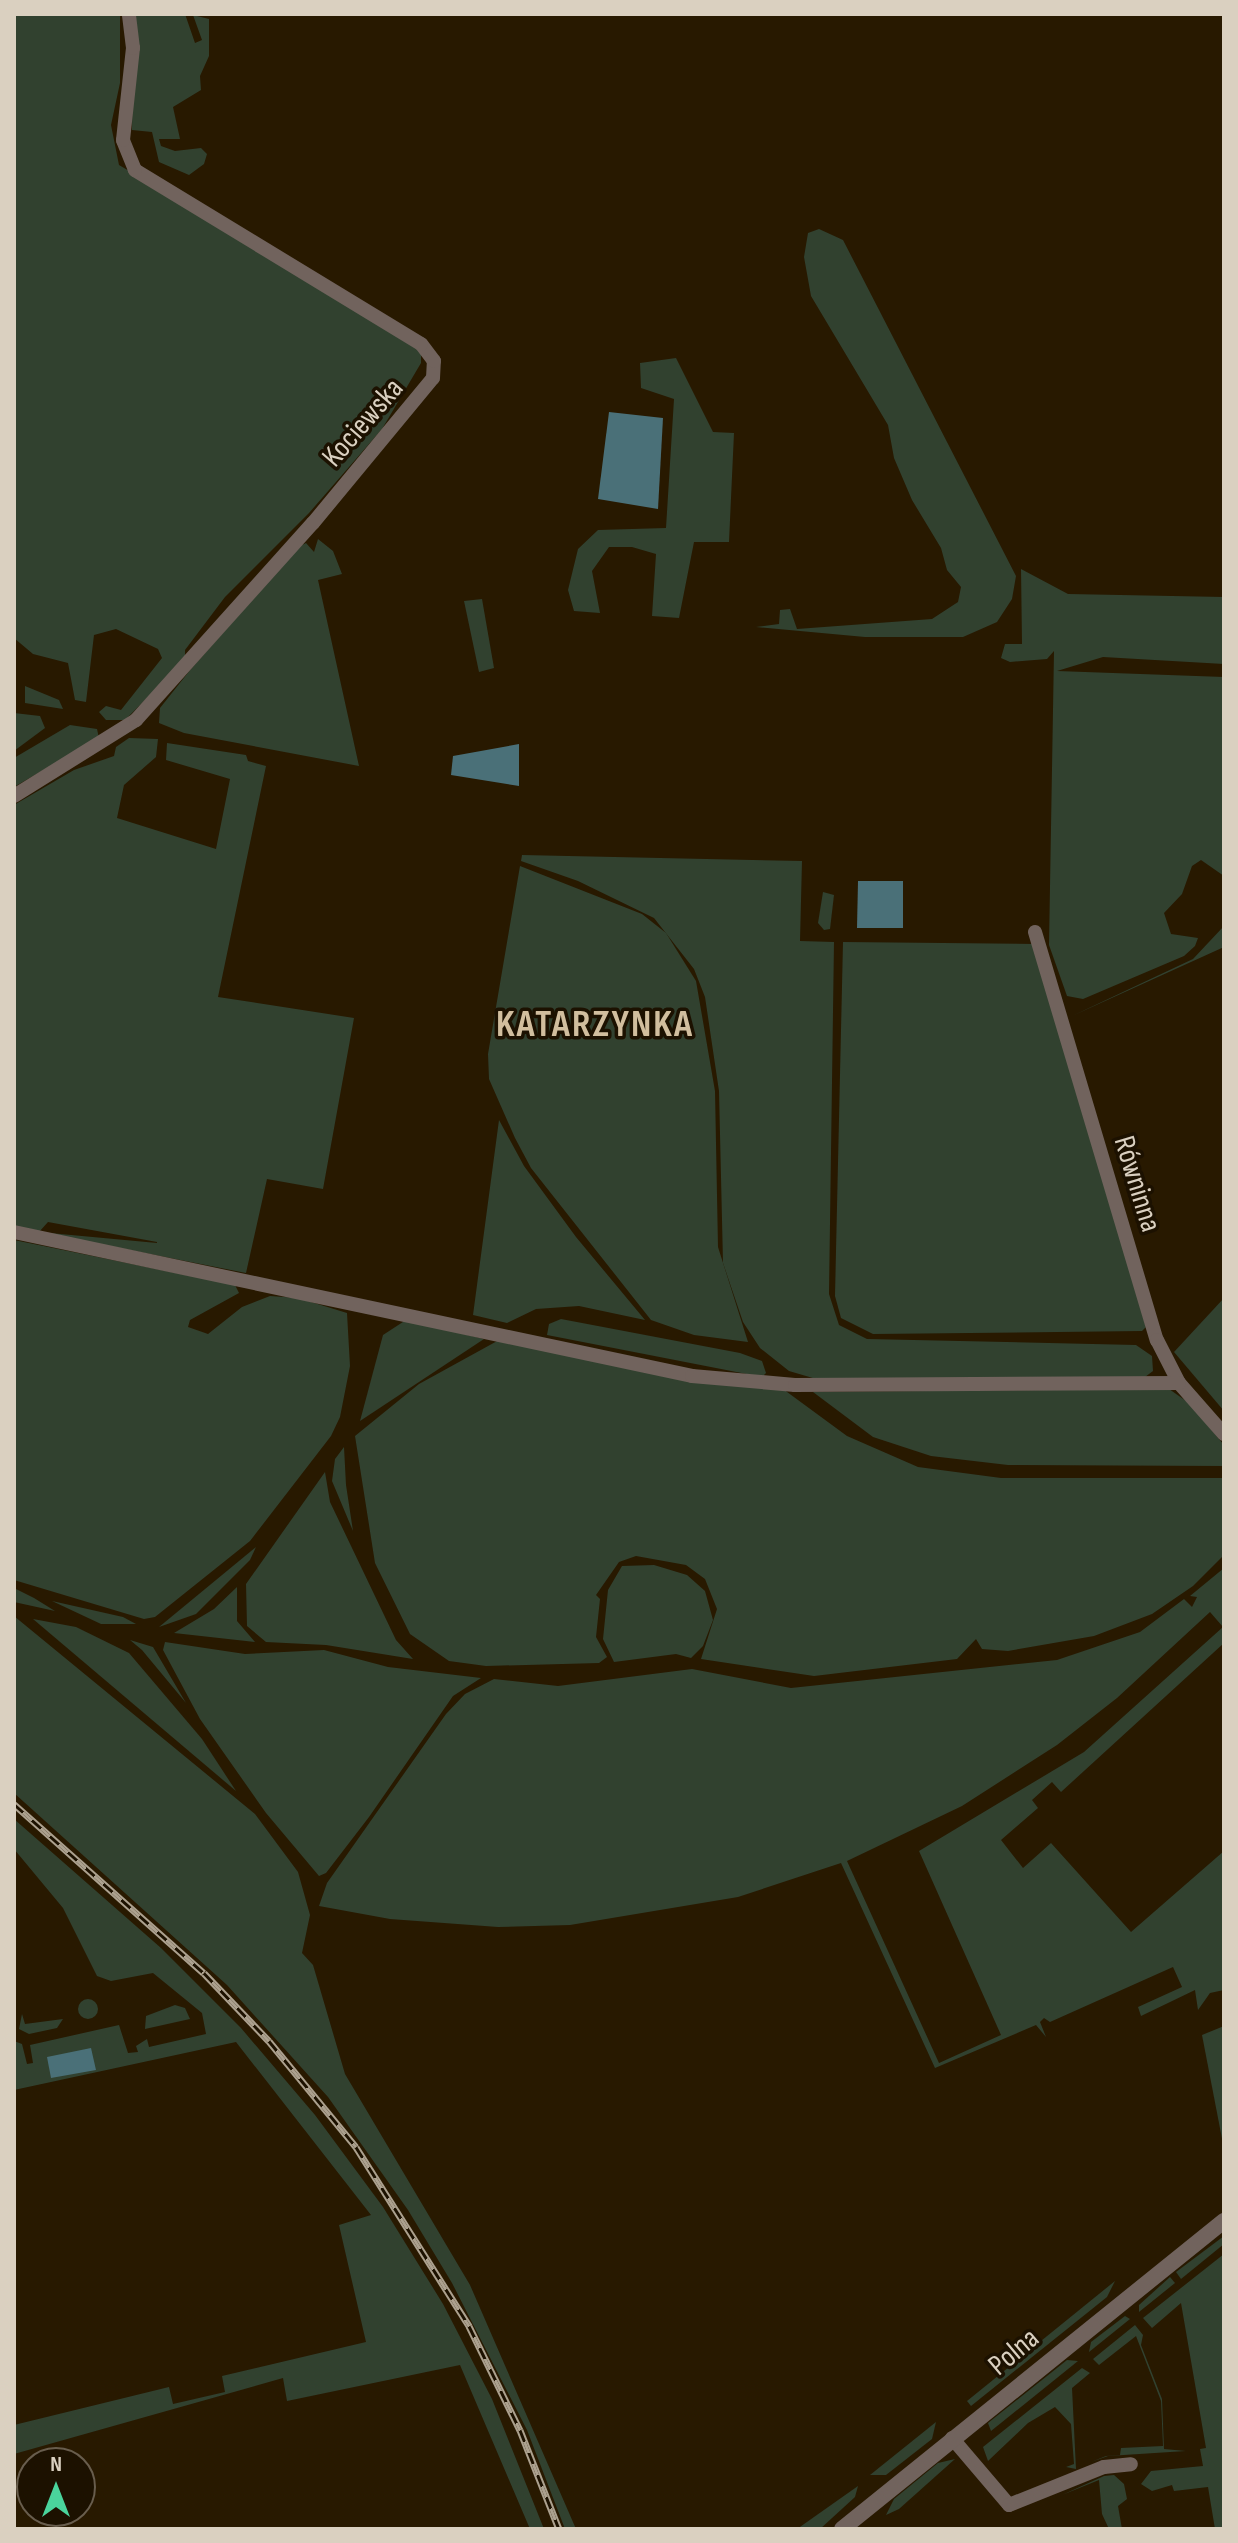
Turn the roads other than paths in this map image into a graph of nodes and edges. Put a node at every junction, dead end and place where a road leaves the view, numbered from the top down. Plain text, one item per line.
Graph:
1 (129, 14) edge
2 (14, 796) edge
3 (1035, 932) dead end
4 (14, 1232) edge
5 (1179, 1383) junction
6 (1224, 1434) edge
7 (1224, 2221) edge
8 (952, 2438) junction
9 (1131, 2464) dead end
10 (842, 2529) edge

1 - 2 street, Kociewska
3 - 5 street, Równinna
4 - 5 street
5 - 6 street, Równinna
7 - 8 street, Polna
8 - 9 street
8 - 10 street, Polna

